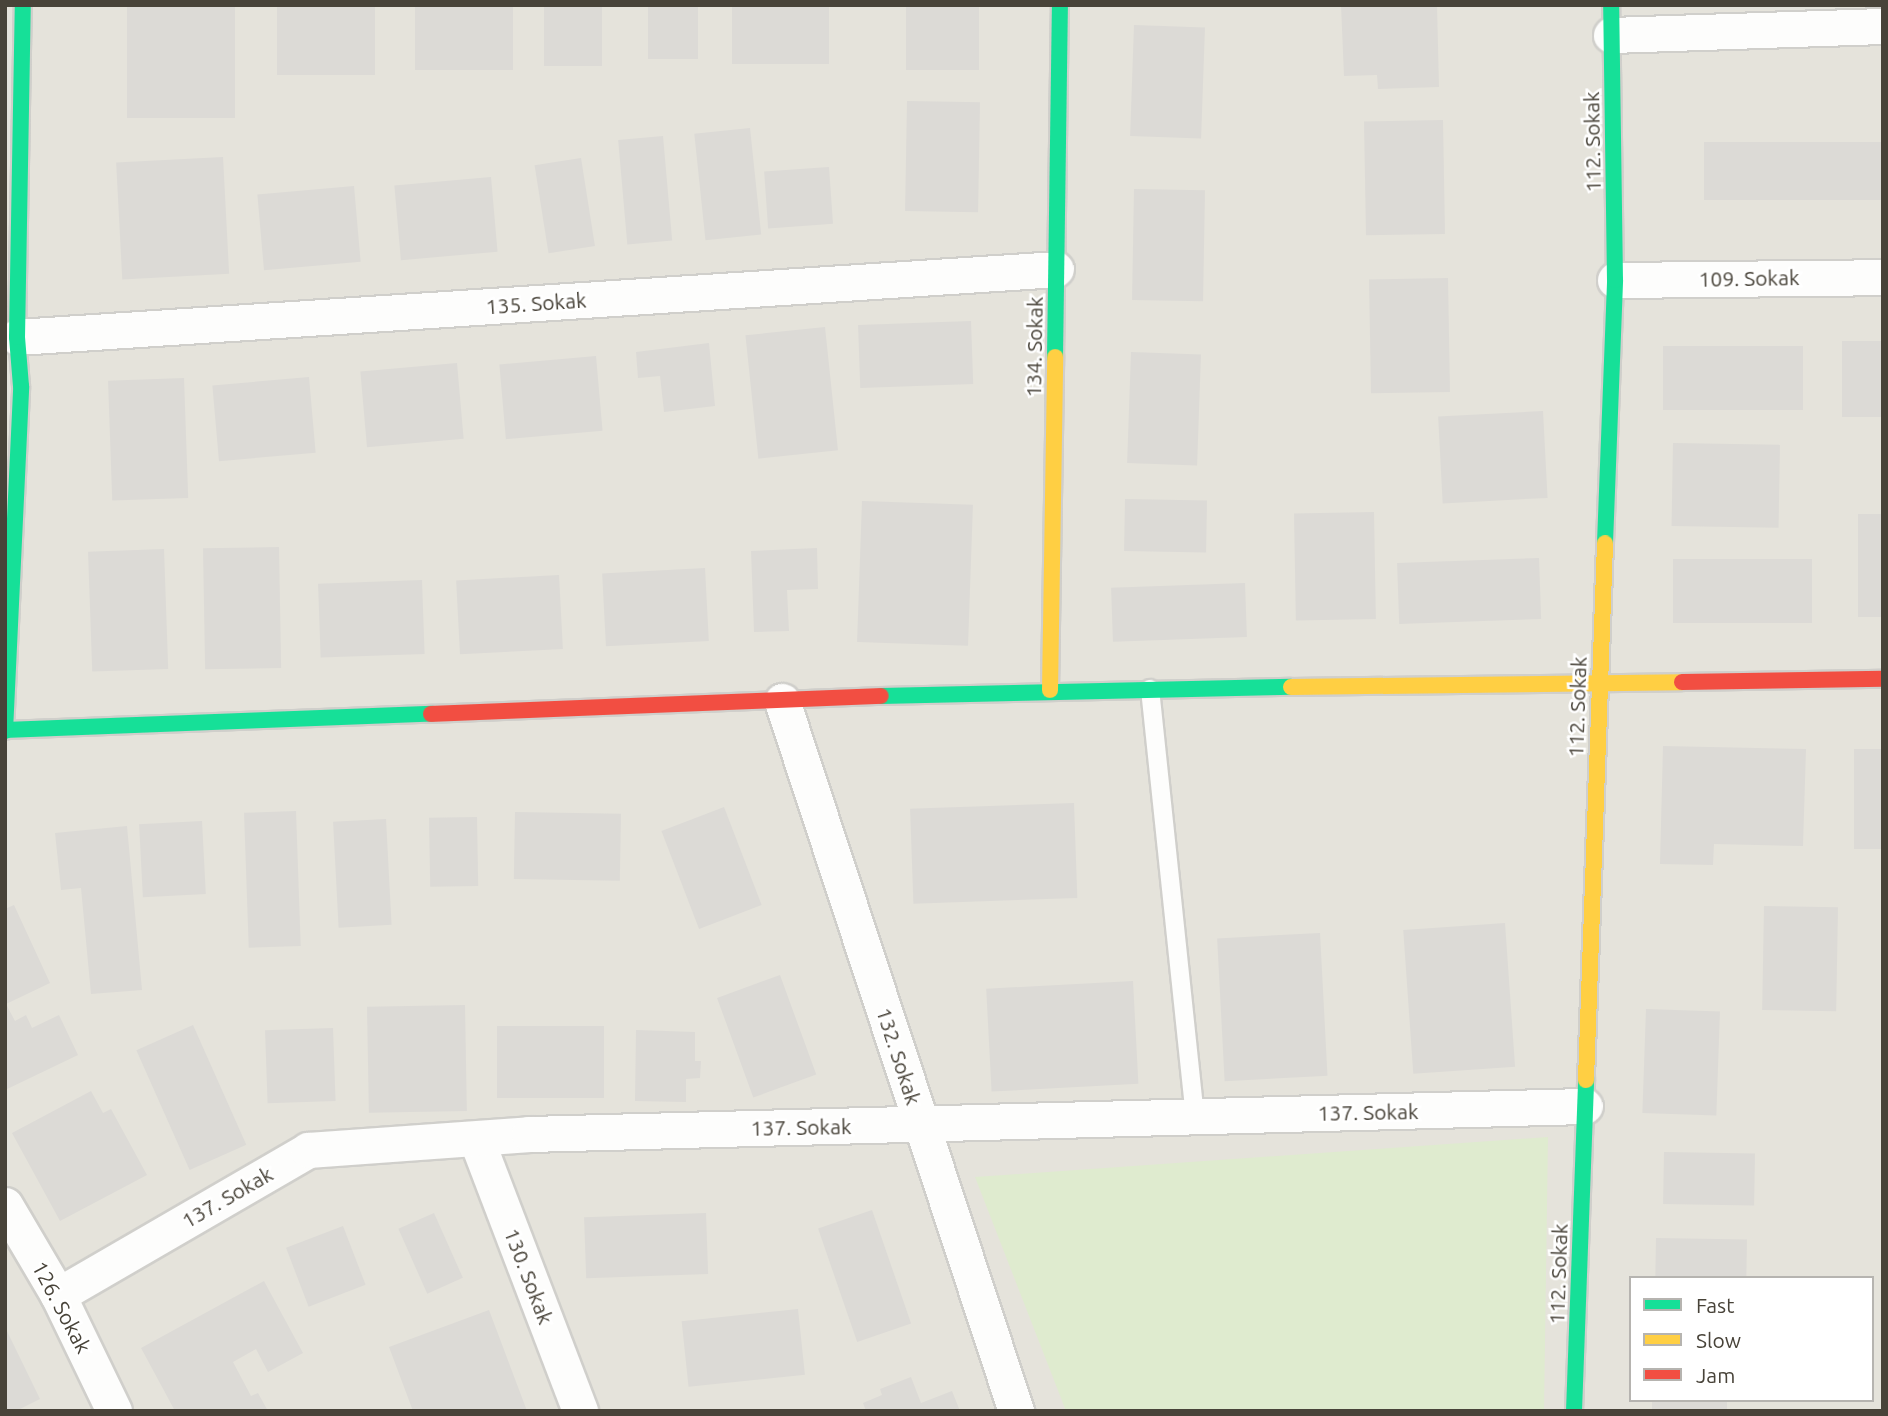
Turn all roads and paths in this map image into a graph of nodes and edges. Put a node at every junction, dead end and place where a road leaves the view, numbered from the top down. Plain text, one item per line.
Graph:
1 (23, 5) edge
2 (1060, 5) edge
3 (1611, 20) edge
4 (1883, 26) edge
5 (1056, 269) junction
6 (1883, 277) edge
7 (1615, 280) junction
8 (17, 337) junction
9 (13, 388) edge
10 (1883, 679) edge
11 (1599, 683) junction
12 (1150, 689) junction
13 (1050, 690) junction
14 (782, 701) junction
15 (6, 730) edge
16 (1584, 1106) junction
17 (1195, 1116) junction
18 (922, 1124) junction
19 (477, 1141) junction
20 (5, 1205) edge
21 (58, 1296) junction
22 (114, 1411) edge
23 (580, 1411) edge
24 (1016, 1411) edge
25 (1574, 1411) edge

1 - 8 street
2 - 5 street, 134. Sokak
3 - 4 street
3 - 7 street, 112. Sokak
5 - 8 street, 135. Sokak
5 - 13 street, 134. Sokak
6 - 7 street, 109. Sokak
7 - 11 street, 112. Sokak
8 - 9 street
9 - 15 street
10 - 11 street
11 - 12 street
11 - 16 street, 112. Sokak
12 - 13 street
12 - 17 lane
13 - 14 street
14 - 15 street
14 - 18 street, 132. Sokak
16 - 17 street, 137. Sokak
16 - 25 street, 112. Sokak
17 - 18 street, 137. Sokak
18 - 19 street, 137. Sokak
18 - 24 street, 132. Sokak
19 - 21 street, 137. Sokak
19 - 23 street, 130. Sokak
20 - 21 street, 126. Sokak
21 - 22 street, 126. Sokak

